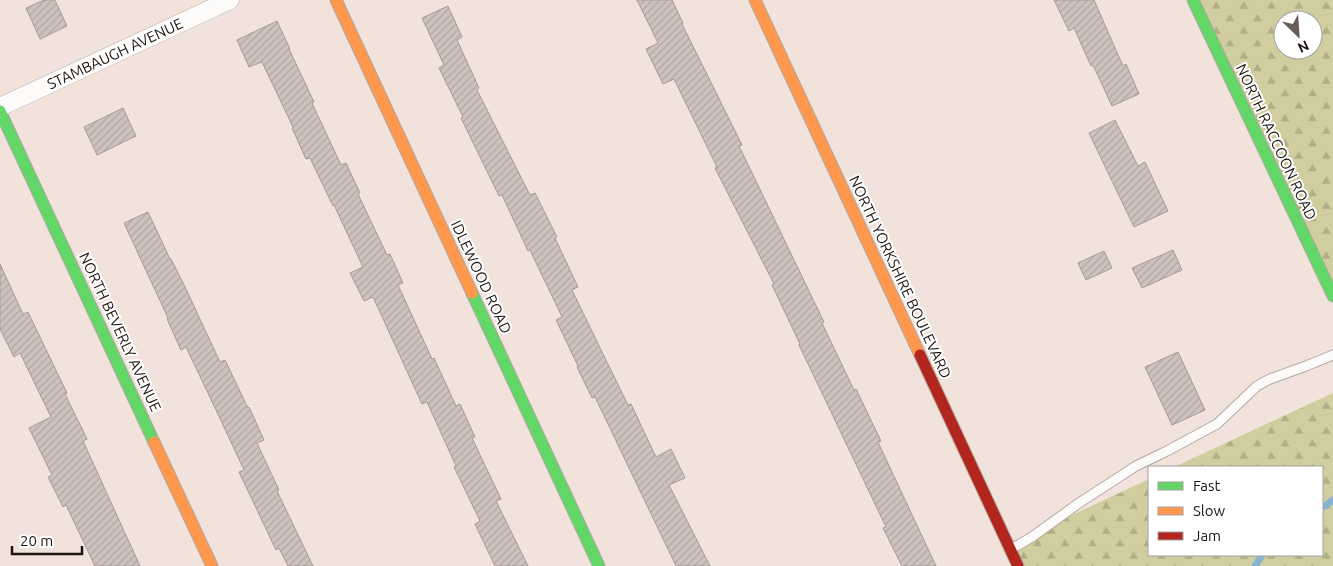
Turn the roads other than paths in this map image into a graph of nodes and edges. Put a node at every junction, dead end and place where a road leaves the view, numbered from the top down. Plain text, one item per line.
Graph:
1 (230, 0) edge
2 (336, 0) edge
3 (755, 0) edge
4 (1193, 0) edge
5 (0, 107) edge
6 (0, 111) edge
7 (1333, 296) edge
8 (1333, 355) edge
9 (1010, 550) junction
10 (212, 566) edge
11 (599, 566) edge
12 (1018, 566) edge

1 - 5 street, STAMBAUGH AVENUE
2 - 11 street, IDLEWOOD ROAD
3 - 9 street, NORTH YORKSHIRE BOULEVARD
4 - 7 street, NORTH RACCOON ROAD
6 - 10 street, NORTH BEVERLY AVENUE
8 - 9 lane
9 - 12 street, NORTH YORKSHIRE BOULEVARD

